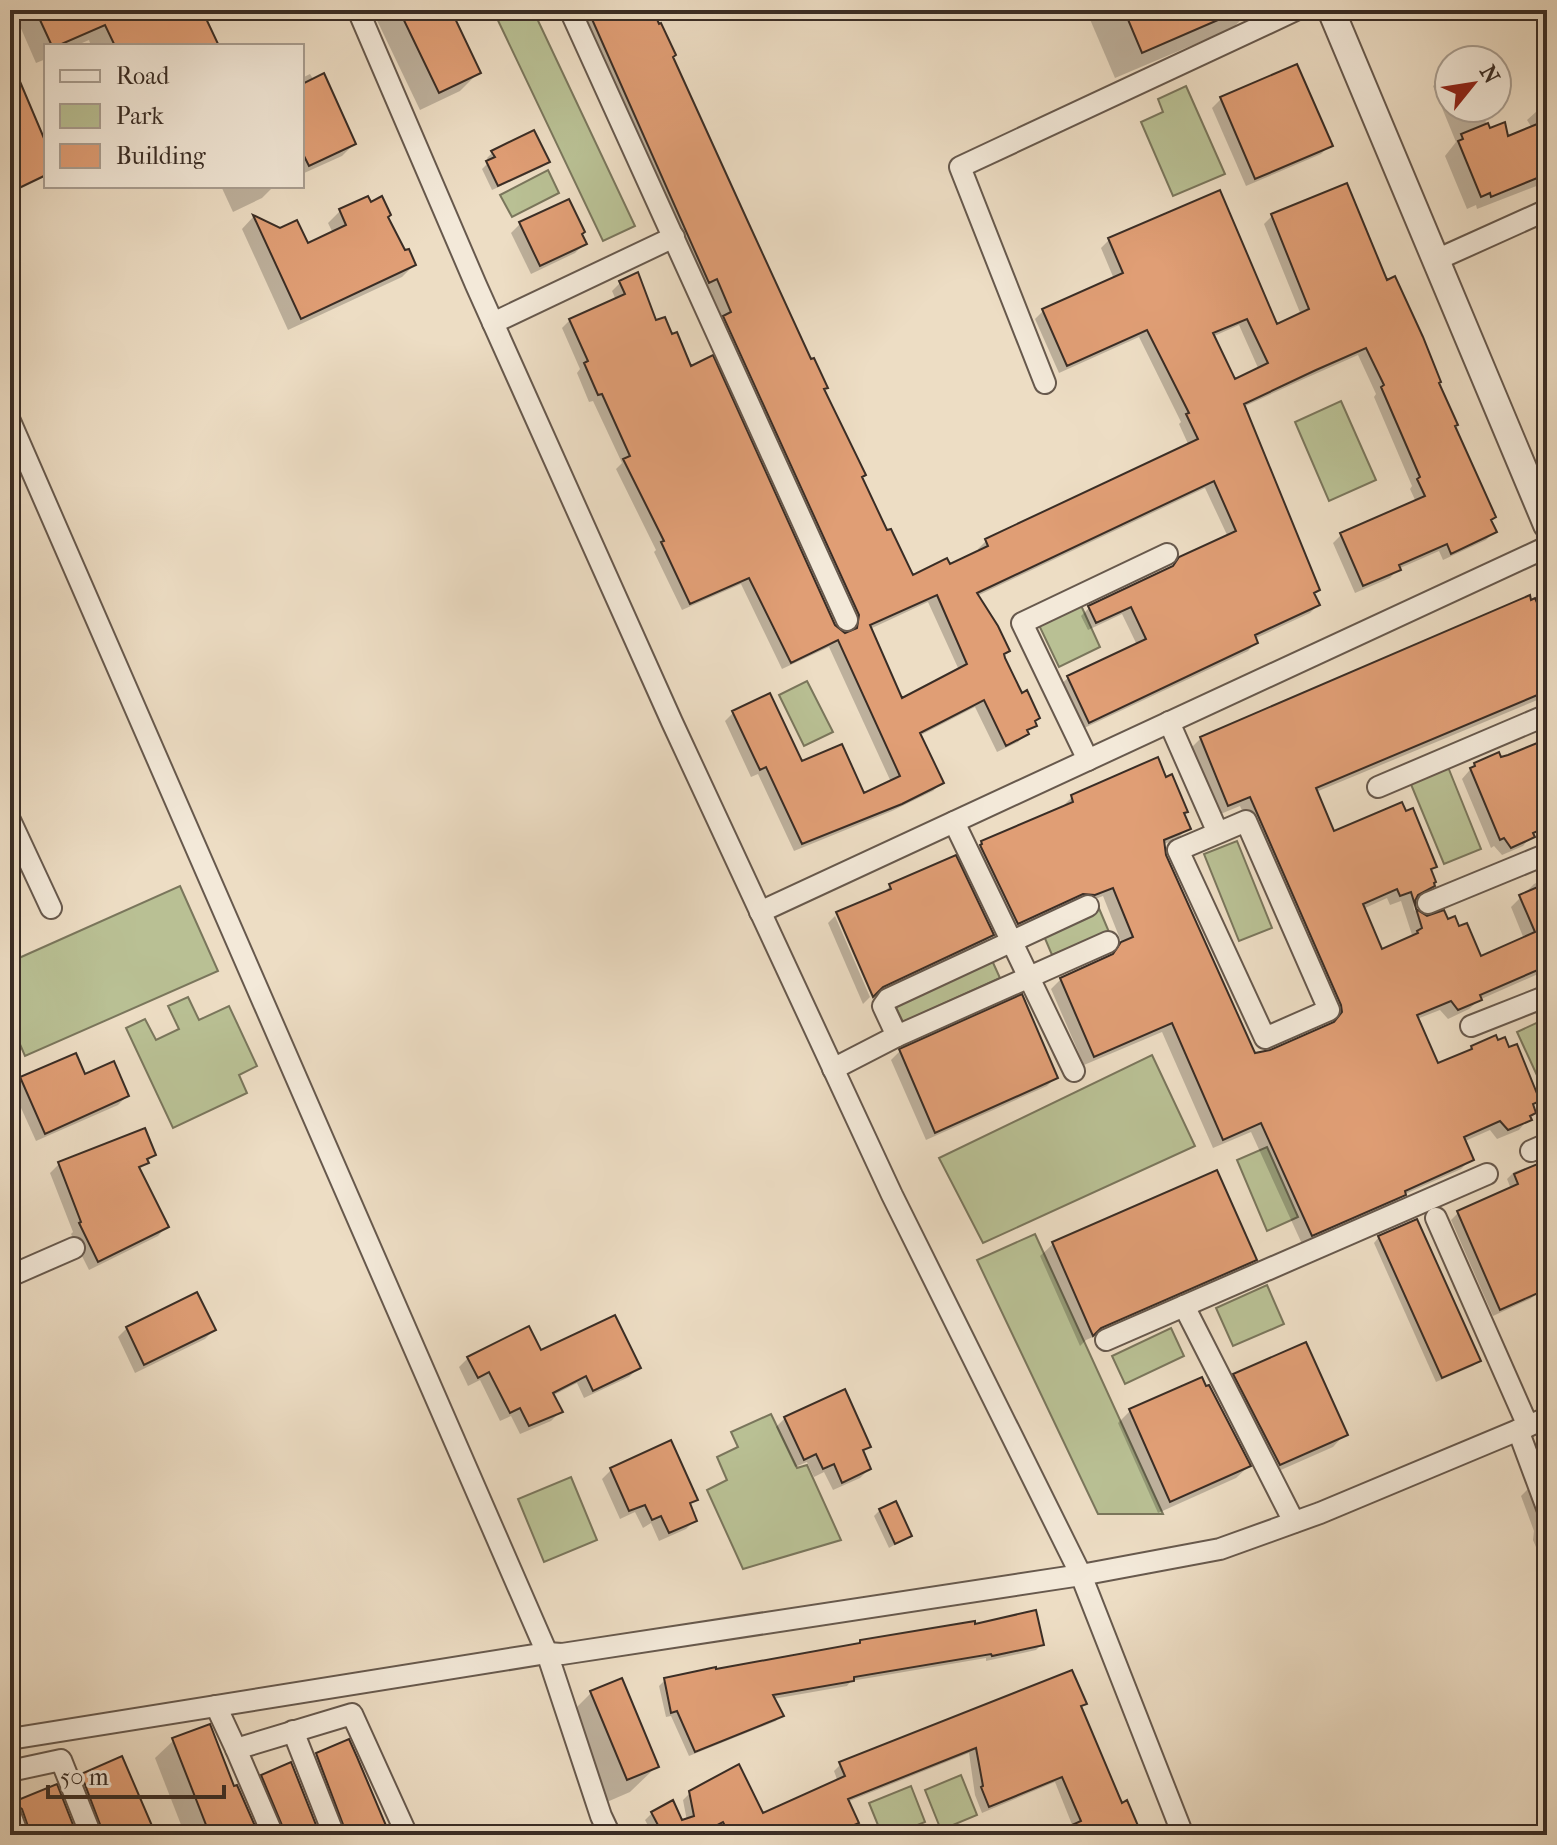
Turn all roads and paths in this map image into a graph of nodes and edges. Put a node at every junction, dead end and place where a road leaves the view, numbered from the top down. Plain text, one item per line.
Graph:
1 (358, 10) edge
2 (570, 10) edge
3 (1296, 10) edge
4 (1331, 10) edge
5 (1547, 210) edge
6 (674, 237) junction
7 (1436, 260) junction
8 (493, 323) junction
9 (1045, 383) dead end
10 (10, 421) edge
11 (1547, 525) edge
12 (1547, 547) edge
13 (1167, 554) dead end
14 (847, 620) dead end
15 (1547, 715) edge
16 (1169, 722) junction
17 (1088, 760) junction
18 (1378, 787) dead end
19 (10, 820) edge
20 (954, 822) junction
21 (1218, 833) junction
22 (1547, 854) edge
23 (1428, 903) dead end
24 (1088, 906) dead end
25 (51, 908) dead end
26 (760, 912) junction
27 (1012, 942) junction
28 (1108, 942) dead end
29 (1029, 977) junction
30 (1547, 996) edge
31 (1471, 1026) dead end
32 (897, 1036) junction
33 (833, 1069) junction
34 (1074, 1071) dead end
35 (1487, 1174) dead end
36 (1436, 1218) dead end
37 (74, 1248) dead end
38 (10, 1276) edge
39 (1184, 1306) junction
40 (1106, 1340) dead end
41 (1531, 1424) edge
42 (1547, 1508) edge
43 (1294, 1522) junction
44 (1081, 1575) junction
45 (547, 1653) junction
46 (216, 1706) junction
47 (293, 1731) junction
48 (10, 1739) edge
49 (236, 1749) junction
50 (10, 1771) edge
51 (10, 1814) edge
52 (18, 1835) edge
53 (91, 1835) edge
54 (273, 1835) edge
55 (334, 1835) edge
56 (407, 1835) edge
57 (610, 1835) edge
58 (1183, 1835) edge

1 - 8 street
2 - 6 street
3 - 9 street
4 - 7 street
5 - 7 street
6 - 8 street
6 - 14 street
7 - 11 street
8 - 26 street
10 - 45 street
12 - 16 street
13 - 17 street
15 - 18 street
16 - 17 street
16 - 21 street
17 - 20 street
19 - 25 street
20 - 26 street
20 - 27 street
21 - 21 street
22 - 23 street
24 - 27 street
26 - 33 street
27 - 29 street
27 - 32 street
28 - 29 street
29 - 32 street
29 - 34 street
30 - 31 street
32 - 33 street
33 - 44 street
35 - 39 street
36 - 41 street
37 - 38 street
39 - 40 street
39 - 43 street
41 - 42 street
41 - 43 street
43 - 44 street
44 - 45 street
44 - 58 street
45 - 46 street
45 - 57 street
46 - 48 street
46 - 49 street
47 - 49 street
47 - 55 street
47 - 56 street
49 - 54 street
50 - 53 street
51 - 52 street

